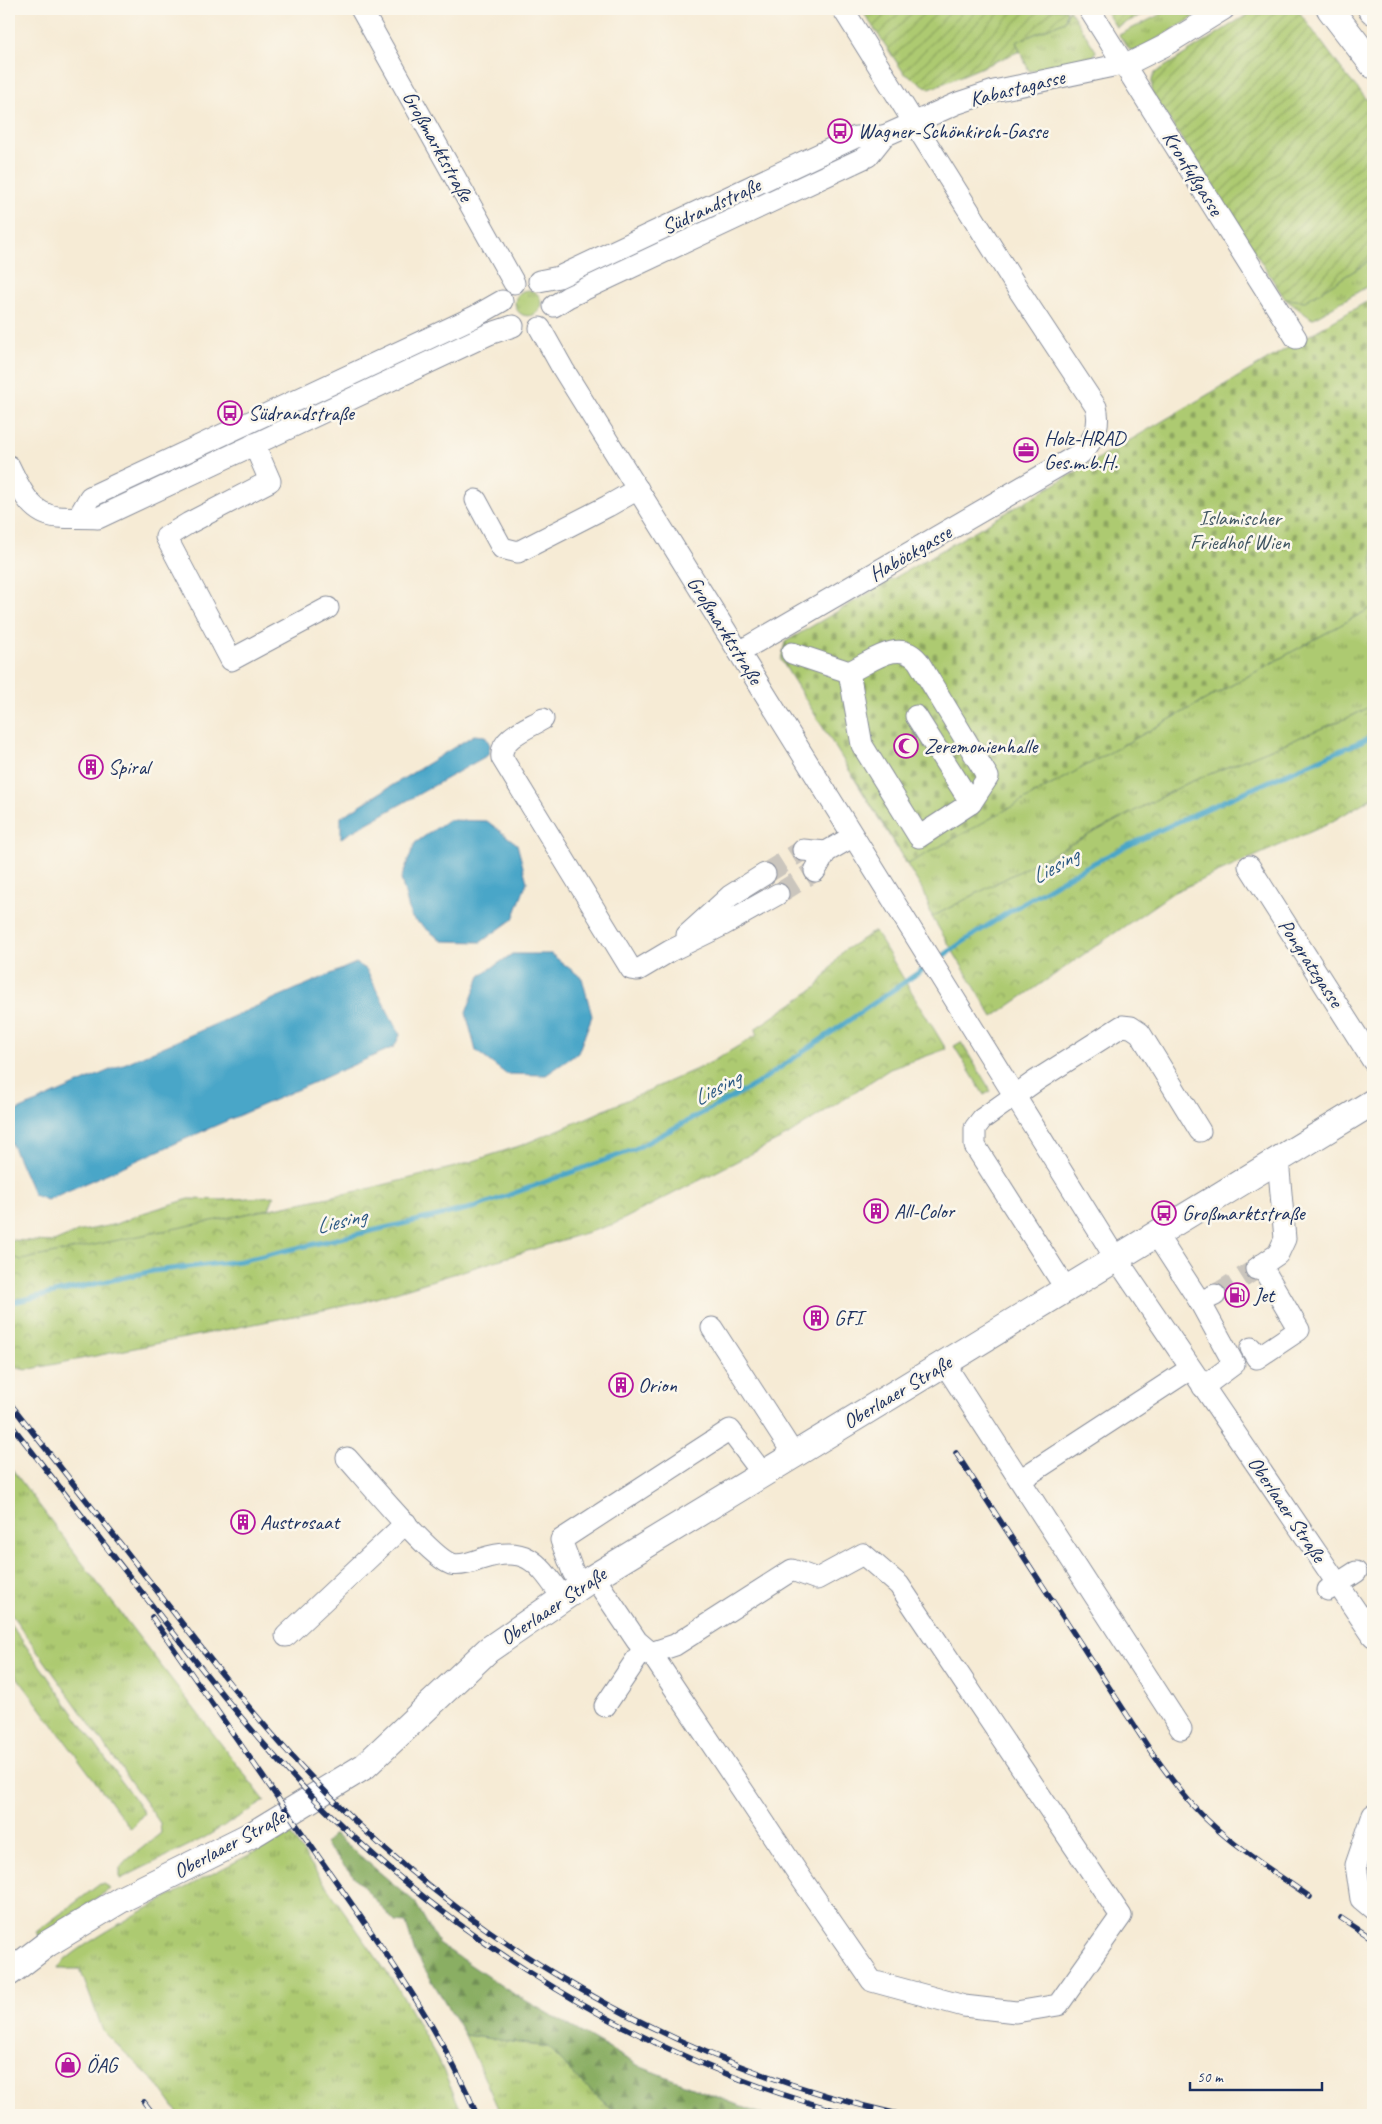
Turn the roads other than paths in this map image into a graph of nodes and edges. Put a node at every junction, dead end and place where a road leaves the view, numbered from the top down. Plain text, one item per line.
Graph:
1 (361, 9) edge
2 (843, 9) edge
3 (1089, 9) edge
4 (1224, 9) edge
5 (1330, 9) edge
6 (1122, 64) junction
7 (1373, 65) edge
8 (914, 122) junction
9 (884, 136) junction
10 (539, 282) junction
11 (514, 283) junction
12 (502, 300) junction
13 (554, 306) junction
14 (513, 326) junction
15 (540, 328) junction
16 (1296, 338) dead end
17 (254, 444) junction
18 (9, 466) edge
19 (638, 489) junction
20 (476, 500) dead end
21 (79, 516) junction
22 (328, 608) dead end
23 (739, 652) junction
24 (792, 653) dead end
25 (849, 672) junction
26 (916, 716) dead end
27 (543, 719) dead end
28 (971, 803) junction
29 (852, 837) junction
30 (803, 850) tunnel mouth
31 (826, 852) junction
32 (1249, 866) dead end
33 (815, 871) tunnel mouth
34 (765, 874) tunnel mouth
35 (778, 894) tunnel mouth
36 (670, 950) junction
37 (1373, 1061) edge
38 (1014, 1097) junction
39 (1373, 1102) edge
40 (1200, 1131) dead end
41 (1278, 1159) junction
42 (1156, 1234) junction
43 (1115, 1258) junction
44 (1066, 1289) junction
45 (712, 1328) dead end
46 (1251, 1348) dead end
47 (944, 1363) junction
48 (1190, 1369) junction
49 (1203, 1387) junction
50 (794, 1455) junction
51 (347, 1458) dead end
52 (763, 1474) junction
53 (1020, 1480) junction
54 (406, 1523) junction
55 (1356, 1572) dead end
56 (580, 1587) junction
57 (1333, 1587) junction
58 (286, 1636) dead end
59 (1373, 1636) edge
60 (647, 1650) junction
61 (605, 1706) dead end
62 (1181, 1729) dead end
63 (1373, 1815) edge
64 (1373, 1909) edge
65 (9, 1972) edge

1 - 11 street, Großmarktstraße
2 - 8 street
3 - 6 street, Kronfußgasse
4 - 6 street, Kabastagasse
5 - 7 main road
6 - 8 street, Kabastagasse
6 - 16 street, Kronfußgasse
8 - 9 street, Südrandstraße
8 - 23 street, Haböckgasse
9 - 10 street, Südrandstraße
9 - 13 street, Südrandstraße
10 - 11 street, Südrandstraße
10 - 13 street
11 - 12 street
12 - 14 street
12 - 21 street
13 - 15 street, Südrandstraße
14 - 15 street
14 - 17 street
15 - 19 street, Großmarktstraße
17 - 21 street
17 - 22 street
18 - 21 street
19 - 20 street
19 - 23 street, Großmarktstraße
23 - 29 street, Großmarktstraße
24 - 25 street
25 - 28 street
25 - 28 street
26 - 28 street
27 - 36 street
29 - 31 street
29 - 38 street, Großmarktstraße
30 - 31 street
31 - 33 street
32 - 37 street, Pongratzgasse
34 - 36 street
35 - 36 street
38 - 40 street
38 - 43 street
38 - 44 street
39 - 41 main road, Oberlaaer Straße
41 - 42 main road, Oberlaaer Straße
41 - 46 street
42 - 43 main road, Oberlaaer Straße
42 - 49 street
43 - 44 main road, Oberlaaer Straße
43 - 48 street, Oberlaaer Straße
44 - 47 main road, Oberlaaer Straße
45 - 50 street
47 - 50 main road, Oberlaaer Straße
47 - 53 street
48 - 49 street, Oberlaaer Straße
48 - 53 street
49 - 57 street, Oberlaaer Straße
50 - 52 main road, Oberlaaer Straße
51 - 54 street
52 - 56 main road, Oberlaaer Straße
52 - 56 street
53 - 62 street
54 - 56 street
54 - 58 street
55 - 57 street
56 - 60 street
56 - 65 main road, Oberlaaer Straße
57 - 59 street, Oberlaaer Straße
60 - 60 street
60 - 61 street
63 - 64 street

